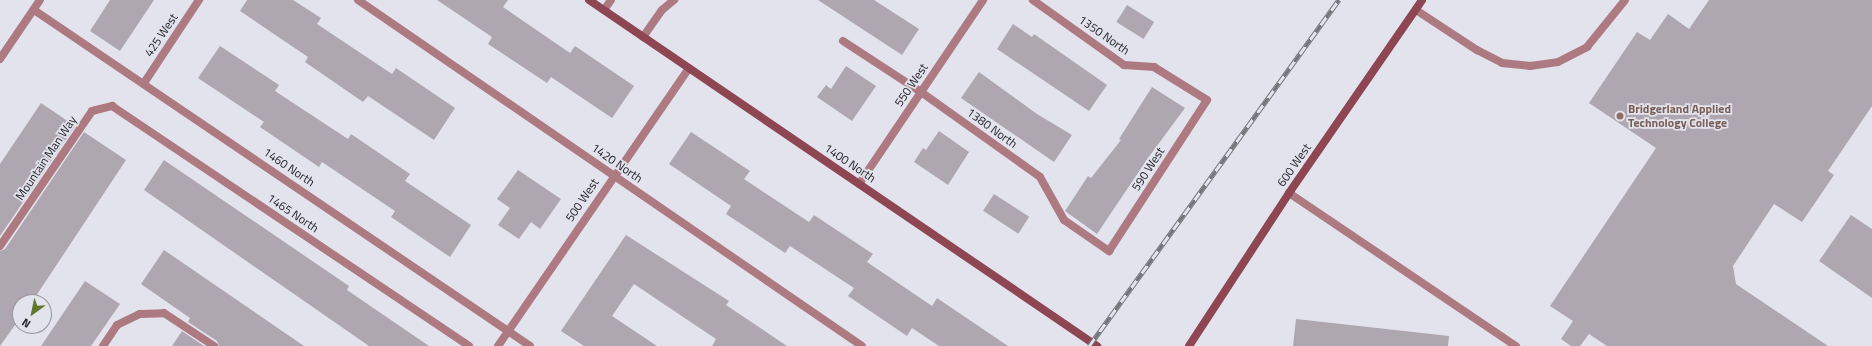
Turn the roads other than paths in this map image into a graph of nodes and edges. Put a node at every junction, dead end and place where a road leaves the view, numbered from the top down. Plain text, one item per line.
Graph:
1 (40, 0) edge
2 (199, 0) edge
3 (358, 0) edge
4 (589, 0) edge
5 (611, 0) edge
6 (674, 0) edge
7 (983, 0) edge
8 (1034, 0) edge
9 (1422, 0) edge
10 (1625, 0) edge
11 (34, 10) junction
12 (604, 10) junction
13 (1416, 10) junction
14 (643, 37) junction
15 (844, 41) dead end
16 (0, 59) edge
17 (688, 68) junction
18 (144, 83) junction
19 (921, 92) junction
20 (1206, 100) joint
21 (101, 107) joint
22 (613, 175) junction
23 (860, 184) junction
24 (1289, 193) junction
25 (0, 246) edge
26 (1109, 251) joint
27 (508, 331) junction
28 (103, 346) edge
29 (214, 346) edge
30 (469, 346) edge
31 (498, 346) edge
32 (530, 346) edge
33 (862, 346) edge
34 (1097, 346) edge
35 (1189, 346) edge
36 (1516, 346) edge

1 - 11 street
2 - 18 street, 425 West
3 - 22 street, 1420 North
4 - 12 main road, 1400 North
5 - 12 street
6 - 14 street
7 - 19 street, 550 West
8 - 20 street, 1350 North
9 - 13 main road, 600 West
10 - 13 street
11 - 16 street
11 - 18 street, 1460 North
12 - 14 main road, 1400 North
13 - 24 main road, 600 West
14 - 17 main road, 1400 North
15 - 19 street, 1380 North
17 - 22 street, 500 West
17 - 23 main road, 1400 North
18 - 27 street, 1460 North
19 - 23 street, 550 West
19 - 26 street, 1380 North
20 - 26 street, 590 West
21 - 25 street, Mountain Man Way
21 - 30 street, 1465 North
22 - 27 street, 500 West
22 - 33 street, 1420 North
23 - 34 main road, 1400 North
24 - 35 main road, 600 West
24 - 36 street
27 - 31 street, 500 West
27 - 32 street, 1460 North
28 - 29 street

